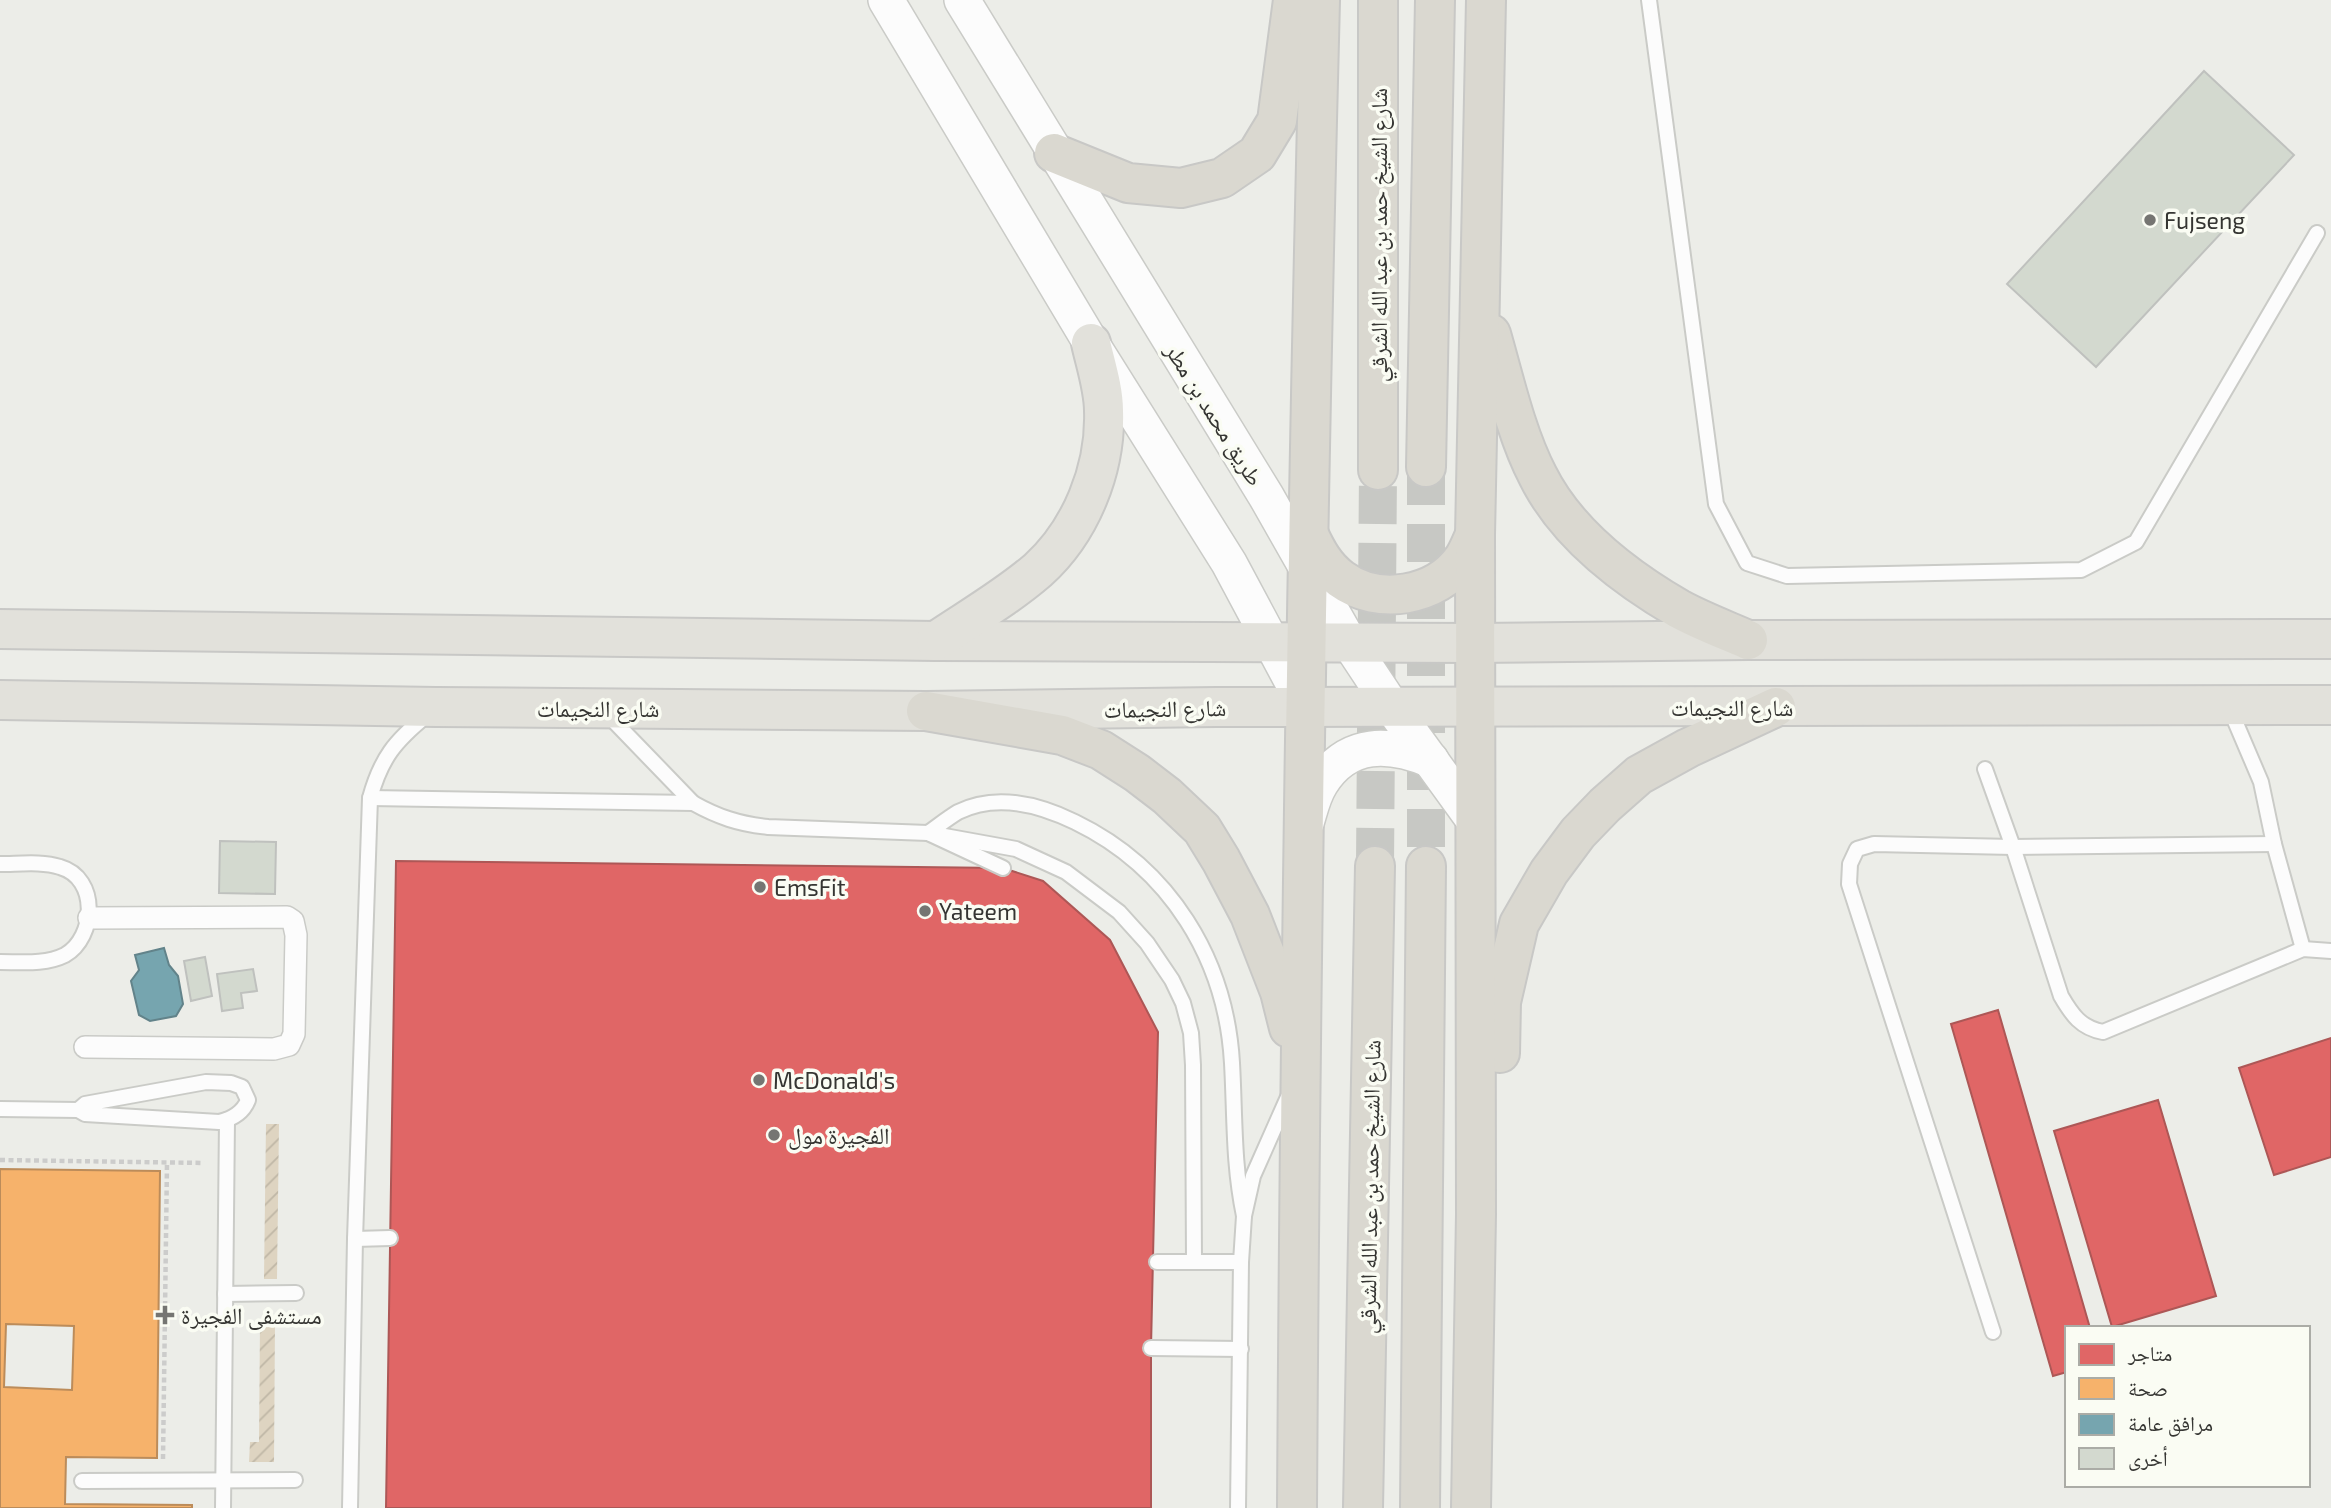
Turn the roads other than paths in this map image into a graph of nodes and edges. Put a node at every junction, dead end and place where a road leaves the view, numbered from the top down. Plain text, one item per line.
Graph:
1 (886, 0) edge
2 (962, 0) edge
3 (1293, 0) edge
4 (1320, 0) edge
5 (1378, 0) edge
6 (1435, 0) edge
7 (1486, 0) edge
8 (1650, 0) edge
9 (1054, 153) junction
10 (2317, 233) dead end
11 (1480, 292) junction
12 (1091, 343) junction
13 (1426, 467) tunnel mouth
14 (1378, 470) tunnel mouth
15 (1475, 535) junction
16 (1309, 554) junction
17 (0, 629) edge
18 (2331, 639) edge
19 (1748, 640) junction
20 (936, 641) junction
21 (1270, 641) junction
22 (1308, 642) junction
23 (1349, 642) junction
24 (1476, 643) junction
25 (0, 700) edge
26 (2228, 704) junction
27 (2331, 705) edge
28 (436, 707) junction
29 (1306, 707) junction
30 (1392, 707) junction
31 (1476, 707) junction
32 (1776, 707) junction
33 (601, 708) junction
34 (926, 711) junction
35 (1431, 760) junction
36 (1984, 769) dead end
37 (370, 798) junction
38 (693, 803) junction
39 (1476, 823) junction
40 (1304, 829) junction
41 (928, 833) junction
42 (2274, 845) junction
43 (2013, 847) junction
44 (0, 864) edge
45 (1375, 866) tunnel mouth
46 (1426, 866) tunnel mouth
47 (1003, 868) dead end
48 (89, 918) junction
49 (2302, 949) junction
50 (2331, 951) edge
51 (0, 962) edge
52 (85, 1047) dead end
53 (1299, 1073) junction
54 (0, 1110) edge
55 (78, 1110) junction
56 (227, 1120) junction
57 (1476, 1213) junction
58 (1244, 1216) junction
59 (390, 1238) dead end
60 (355, 1239) junction
61 (1157, 1262) dead end
62 (1194, 1262) junction
63 (1241, 1262) junction
64 (296, 1293) dead end
65 (225, 1294) junction
66 (1993, 1332) dead end
67 (1151, 1348) dead end
68 (1241, 1349) junction
69 (223, 1480) junction
70 (295, 1480) dead end
71 (82, 1481) dead end
72 (223, 1508) edge
73 (349, 1508) edge
74 (1238, 1508) edge
75 (1297, 1508) edge
76 (1363, 1508) edge
77 (1420, 1508) edge
78 (1471, 1508) edge

1 - 12 street
2 - 9 street, طريق محمد بن مطر
3 - 9 highway
4 - 16 highway
5 - 14 highway, شارع الشيخ حمد بن عبد الله الشرقي
6 - 13 highway
7 - 11 highway
8 - 10 lane
9 - 16 street, طريق محمد بن مطر
11 - 15 highway
11 - 19 highway
12 - 20 main road
12 - 21 street
15 - 16 highway
15 - 24 highway
16 - 22 highway
16 - 23 street, طريق محمد بن مطر
17 - 20 main road
18 - 19 main road
19 - 24 main road
20 - 21 main road
21 - 22 main road
21 - 29 street
22 - 23 main road
22 - 29 highway
23 - 24 main road
23 - 30 street, طريق محمد بن مطر
24 - 31 highway
25 - 28 main road, شارع النجيمات
26 - 27 main road, شارع النجيمات
26 - 32 main road, شارع النجيمات
26 - 42 lane
28 - 33 main road, شارع النجيمات
28 - 37 lane
29 - 30 main road, شارع النجيمات
29 - 34 main road, شارع النجيمات
29 - 40 highway
30 - 31 main road, شارع النجيمات
30 - 35 street, طريق محمد بن مطر
31 - 32 main road, شارع النجيمات
31 - 39 highway
32 - 57 highway
33 - 34 main road, شارع النجيمات
33 - 38 lane
34 - 53 highway
35 - 39 street, طريق محمد بن مطر
35 - 40 street
36 - 43 lane
37 - 38 lane
37 - 60 lane
38 - 41 lane
39 - 57 highway
40 - 53 highway
41 - 47 lane
41 - 58 lane
41 - 62 lane
42 - 43 lane
42 - 49 lane
43 - 49 lane
43 - 66 lane
44 - 48 lane
45 - 76 highway, شارع الشيخ حمد بن عبد الله الشرقي
46 - 77 highway
48 - 51 lane
48 - 52 street
49 - 50 lane
53 - 58 lane
53 - 75 highway
54 - 55 lane
55 - 56 lane
55 - 56 lane
56 - 65 lane
57 - 78 highway
58 - 63 lane
59 - 60 lane
60 - 73 lane
61 - 62 lane
62 - 63 lane
63 - 68 lane
64 - 65 lane
65 - 69 lane
67 - 68 lane
68 - 74 lane
69 - 70 lane
69 - 71 lane
69 - 72 lane

